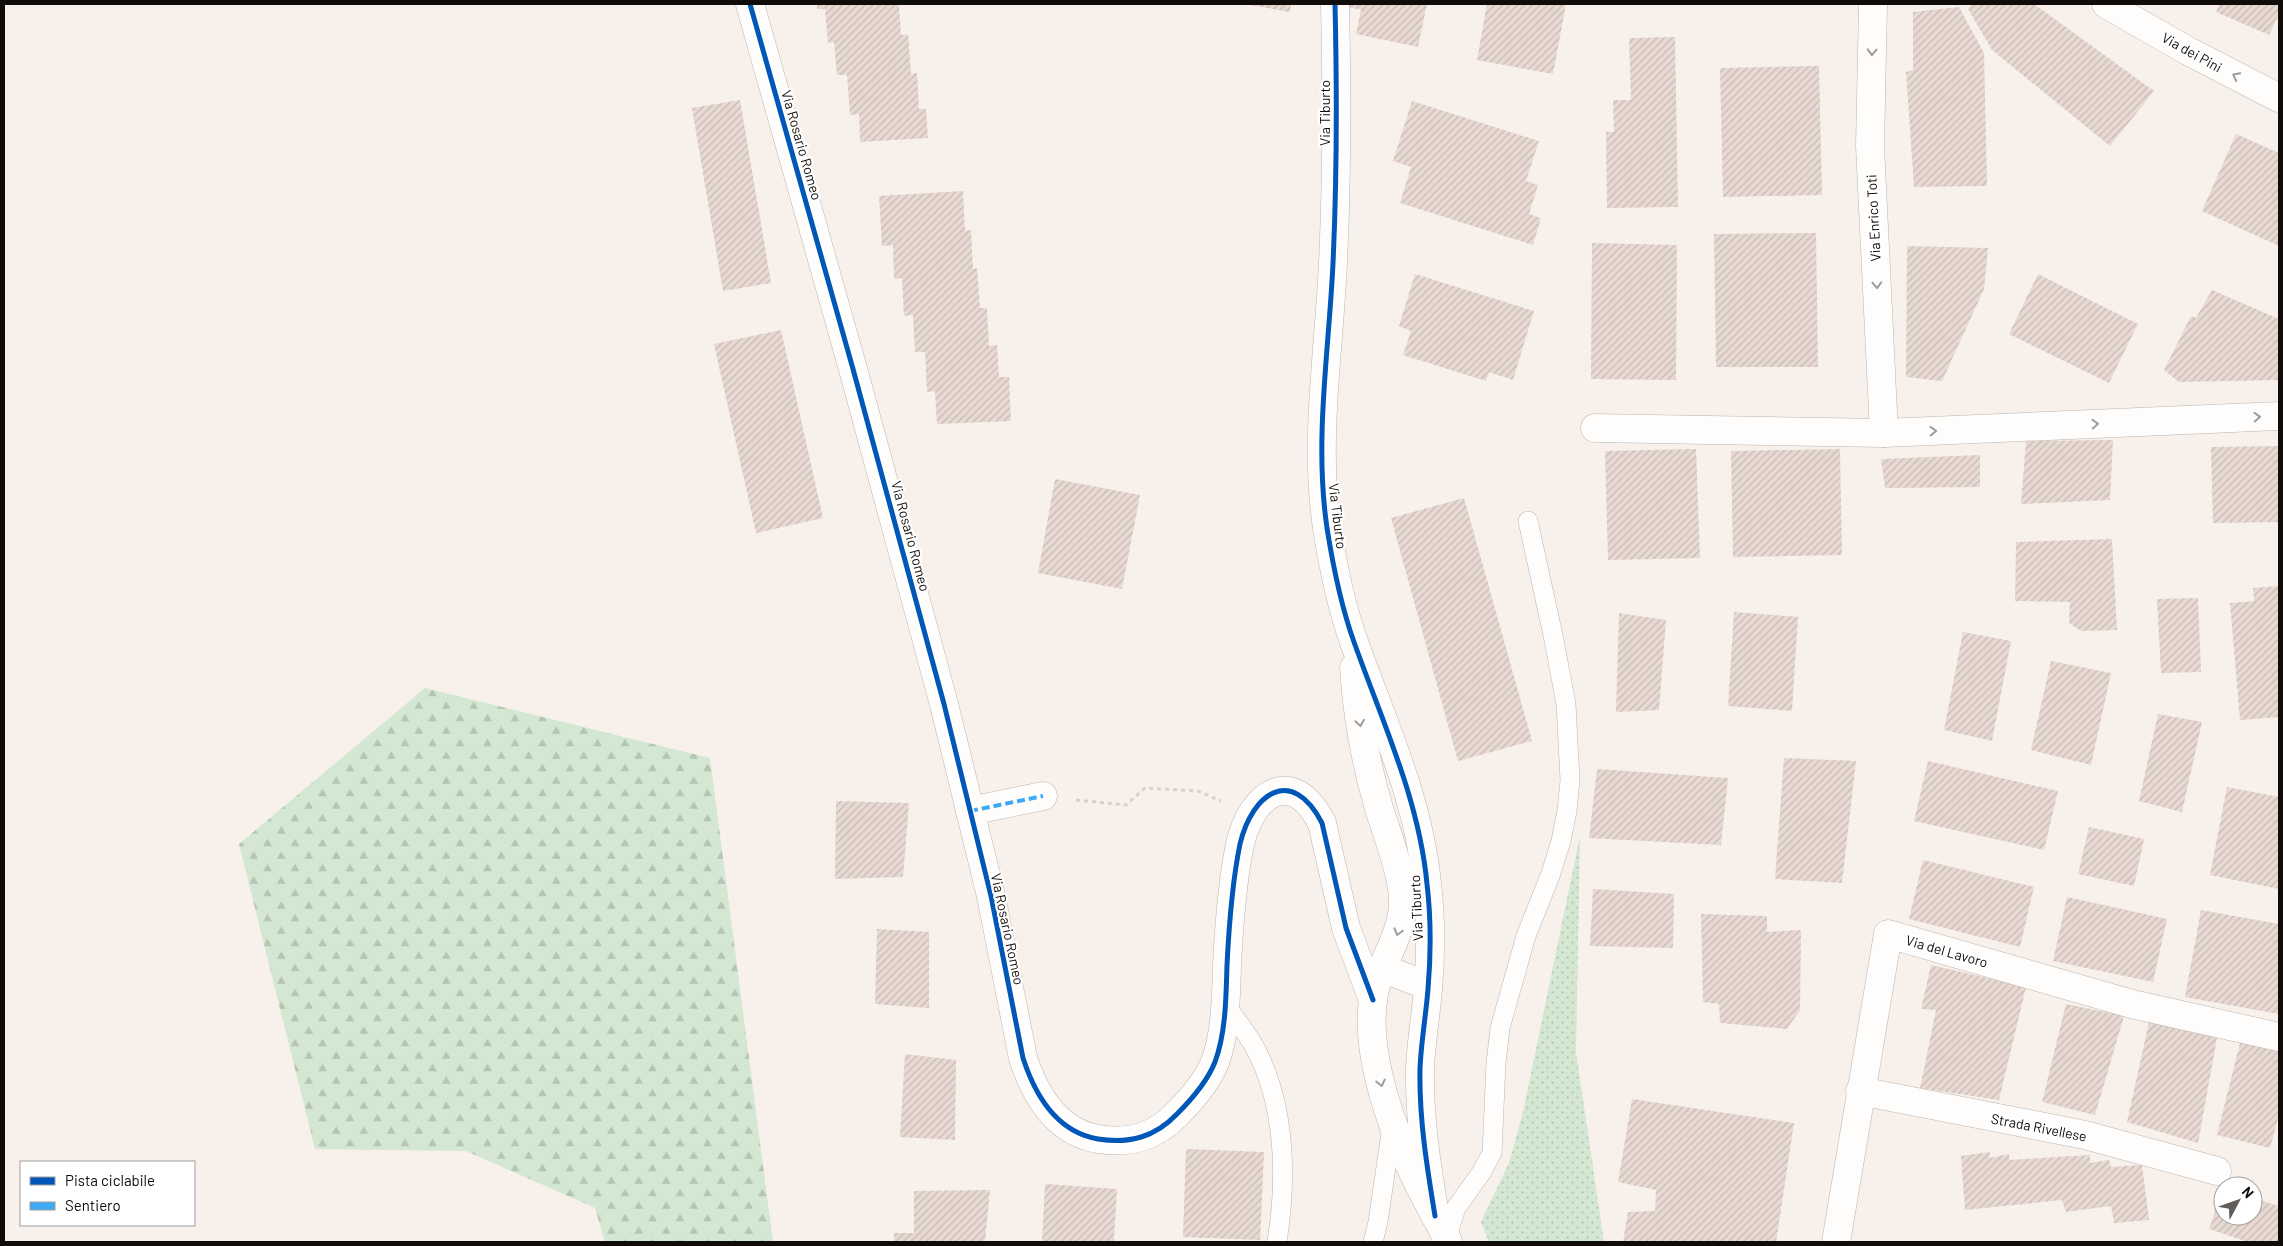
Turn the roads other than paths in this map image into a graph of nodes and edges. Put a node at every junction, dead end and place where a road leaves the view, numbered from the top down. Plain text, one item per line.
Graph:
1 (750, 4) edge
2 (1335, 4) edge
3 (1873, 4) edge
4 (2106, 4) edge
5 (2279, 98) edge
6 (2279, 416) edge
7 (1595, 428) dead end
8 (1884, 433) junction
9 (1528, 521) dead end
10 (1353, 640) junction
11 (1043, 796) road end
12 (970, 811) junction
13 (1382, 968) junction
14 (1428, 986) junction
15 (1372, 1000) junction
16 (1226, 1005) junction
17 (2279, 1037) edge
18 (1376, 1054) junction
19 (1420, 1064) junction
20 (1860, 1091) junction
21 (1392, 1125) junction
22 (2217, 1171) dead end
23 (1443, 1232) edge
24 (1277, 1242) edge
25 (1373, 1242) edge
26 (1836, 1242) edge

1 - 12 street, Via Rosario Romeo
2 - 10 street, Via Tiburto
3 -> 8 street, Via Enrico Toti
5 -> 4 street, Via dei Pini
8 -> 6 street
7 - 8 street
9 - 23 lane
10 -> 13 street
10 - 14 street, Via Tiburto
11 - 12 street
12 - 16 street, Via Rosario Romeo
13 - 14 street
13 - 15 street
14 - 19 street, Via Tiburto
15 - 16 street, Via Rosario Romeo
15 - 18 street
16 - 24 lane
17 - 20 street, Via del Lavoro
18 - 19 street
18 -> 21 street
19 - 23 street, Via Tiburto
20 - 22 street, Strada Rivellese
20 - 26 street, Via del Lavoro
21 - 23 street
21 - 25 lane

